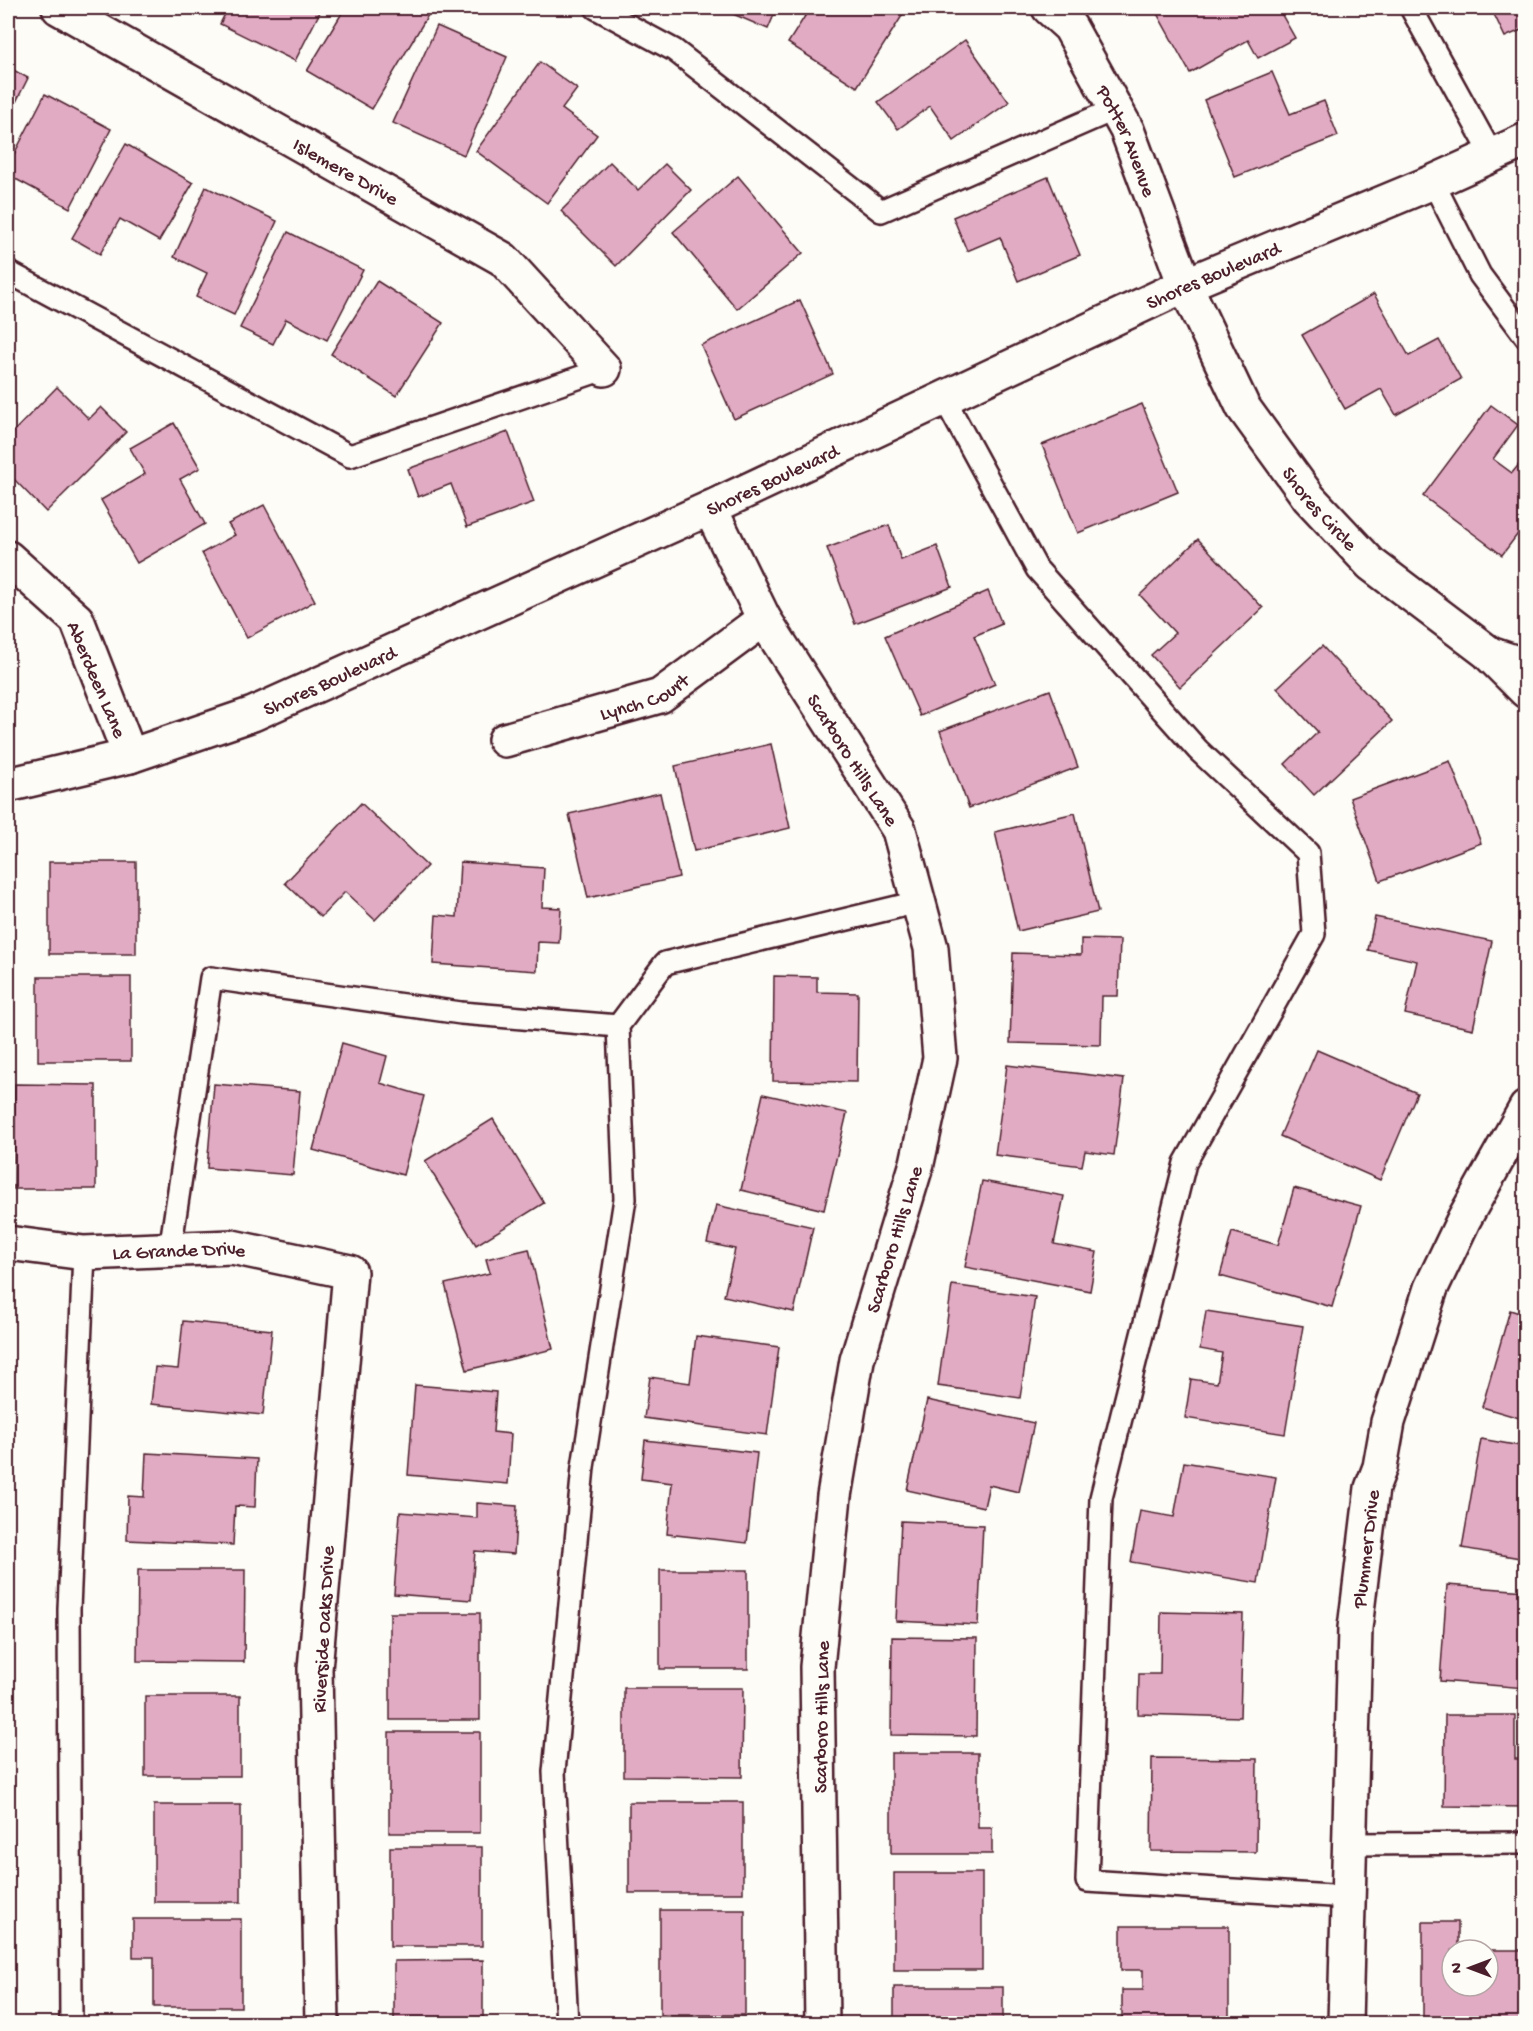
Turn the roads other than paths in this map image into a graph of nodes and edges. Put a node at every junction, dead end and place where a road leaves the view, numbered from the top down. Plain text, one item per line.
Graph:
1 (59, 8) edge
2 (596, 8) edge
3 (1049, 8) edge
4 (1411, 8) edge
5 (1115, 109) junction
6 (1526, 140) edge
7 (1492, 155) junction
8 (1433, 182) junction
9 (8, 272) edge
10 (1185, 285) junction
11 (1526, 337) edge
12 (604, 369) joint
13 (944, 398) junction
14 (710, 508) junction
15 (8, 558) edge
16 (764, 619) junction
17 (1490, 654) junction
18 (1526, 666) edge
19 (1526, 692) edge
20 (506, 740) dead end
21 (130, 756) junction
22 (8, 785) edge
23 (918, 902) junction
24 (618, 1026) junction
25 (1526, 1108) edge
26 (8, 1243) edge
27 (170, 1250) junction
28 (84, 1253) junction
29 (350, 1272) joint
30 (1526, 1843) edge
31 (1350, 1844) junction
32 (1348, 1897) junction
33 (71, 2024) edge
34 (322, 2024) edge
35 (567, 2024) edge
36 (822, 2024) edge
37 (1345, 2024) edge

1 - 12 street, Islemere Drive
2 - 5 lane
3 - 5 street, Potter Avenue
4 - 7 lane
5 - 10 street, Potter Avenue
6 - 7 street, Shores Boulevard
7 - 8 street, Shores Boulevard
8 - 10 street, Shores Boulevard
8 - 11 lane
9 - 12 lane
10 - 13 street, Shores Boulevard
10 - 17 street, Shores Circle
13 - 14 street, Shores Boulevard
13 - 32 lane
14 - 16 street, Scarboro Hills Lane
14 - 21 street, Shores Boulevard
15 - 21 street, Aberdeen Lane
16 - 20 street, Lynch Court
16 - 23 street, Scarboro Hills Lane
17 - 18 street, Shores Circle
17 - 19 street
21 - 22 street, Shores Boulevard
23 - 24 lane
23 - 36 street, Scarboro Hills Lane
24 - 27 lane
24 - 35 lane
25 - 31 street, Plummer Drive
26 - 28 street, La Grande Drive
27 - 28 street, La Grande Drive
27 - 29 street, La Grande Drive
28 - 33 lane
29 - 34 street, Riverside Oaks Drive
30 - 31 lane
31 - 32 street, Plummer Drive
32 - 37 street, Plummer Drive

